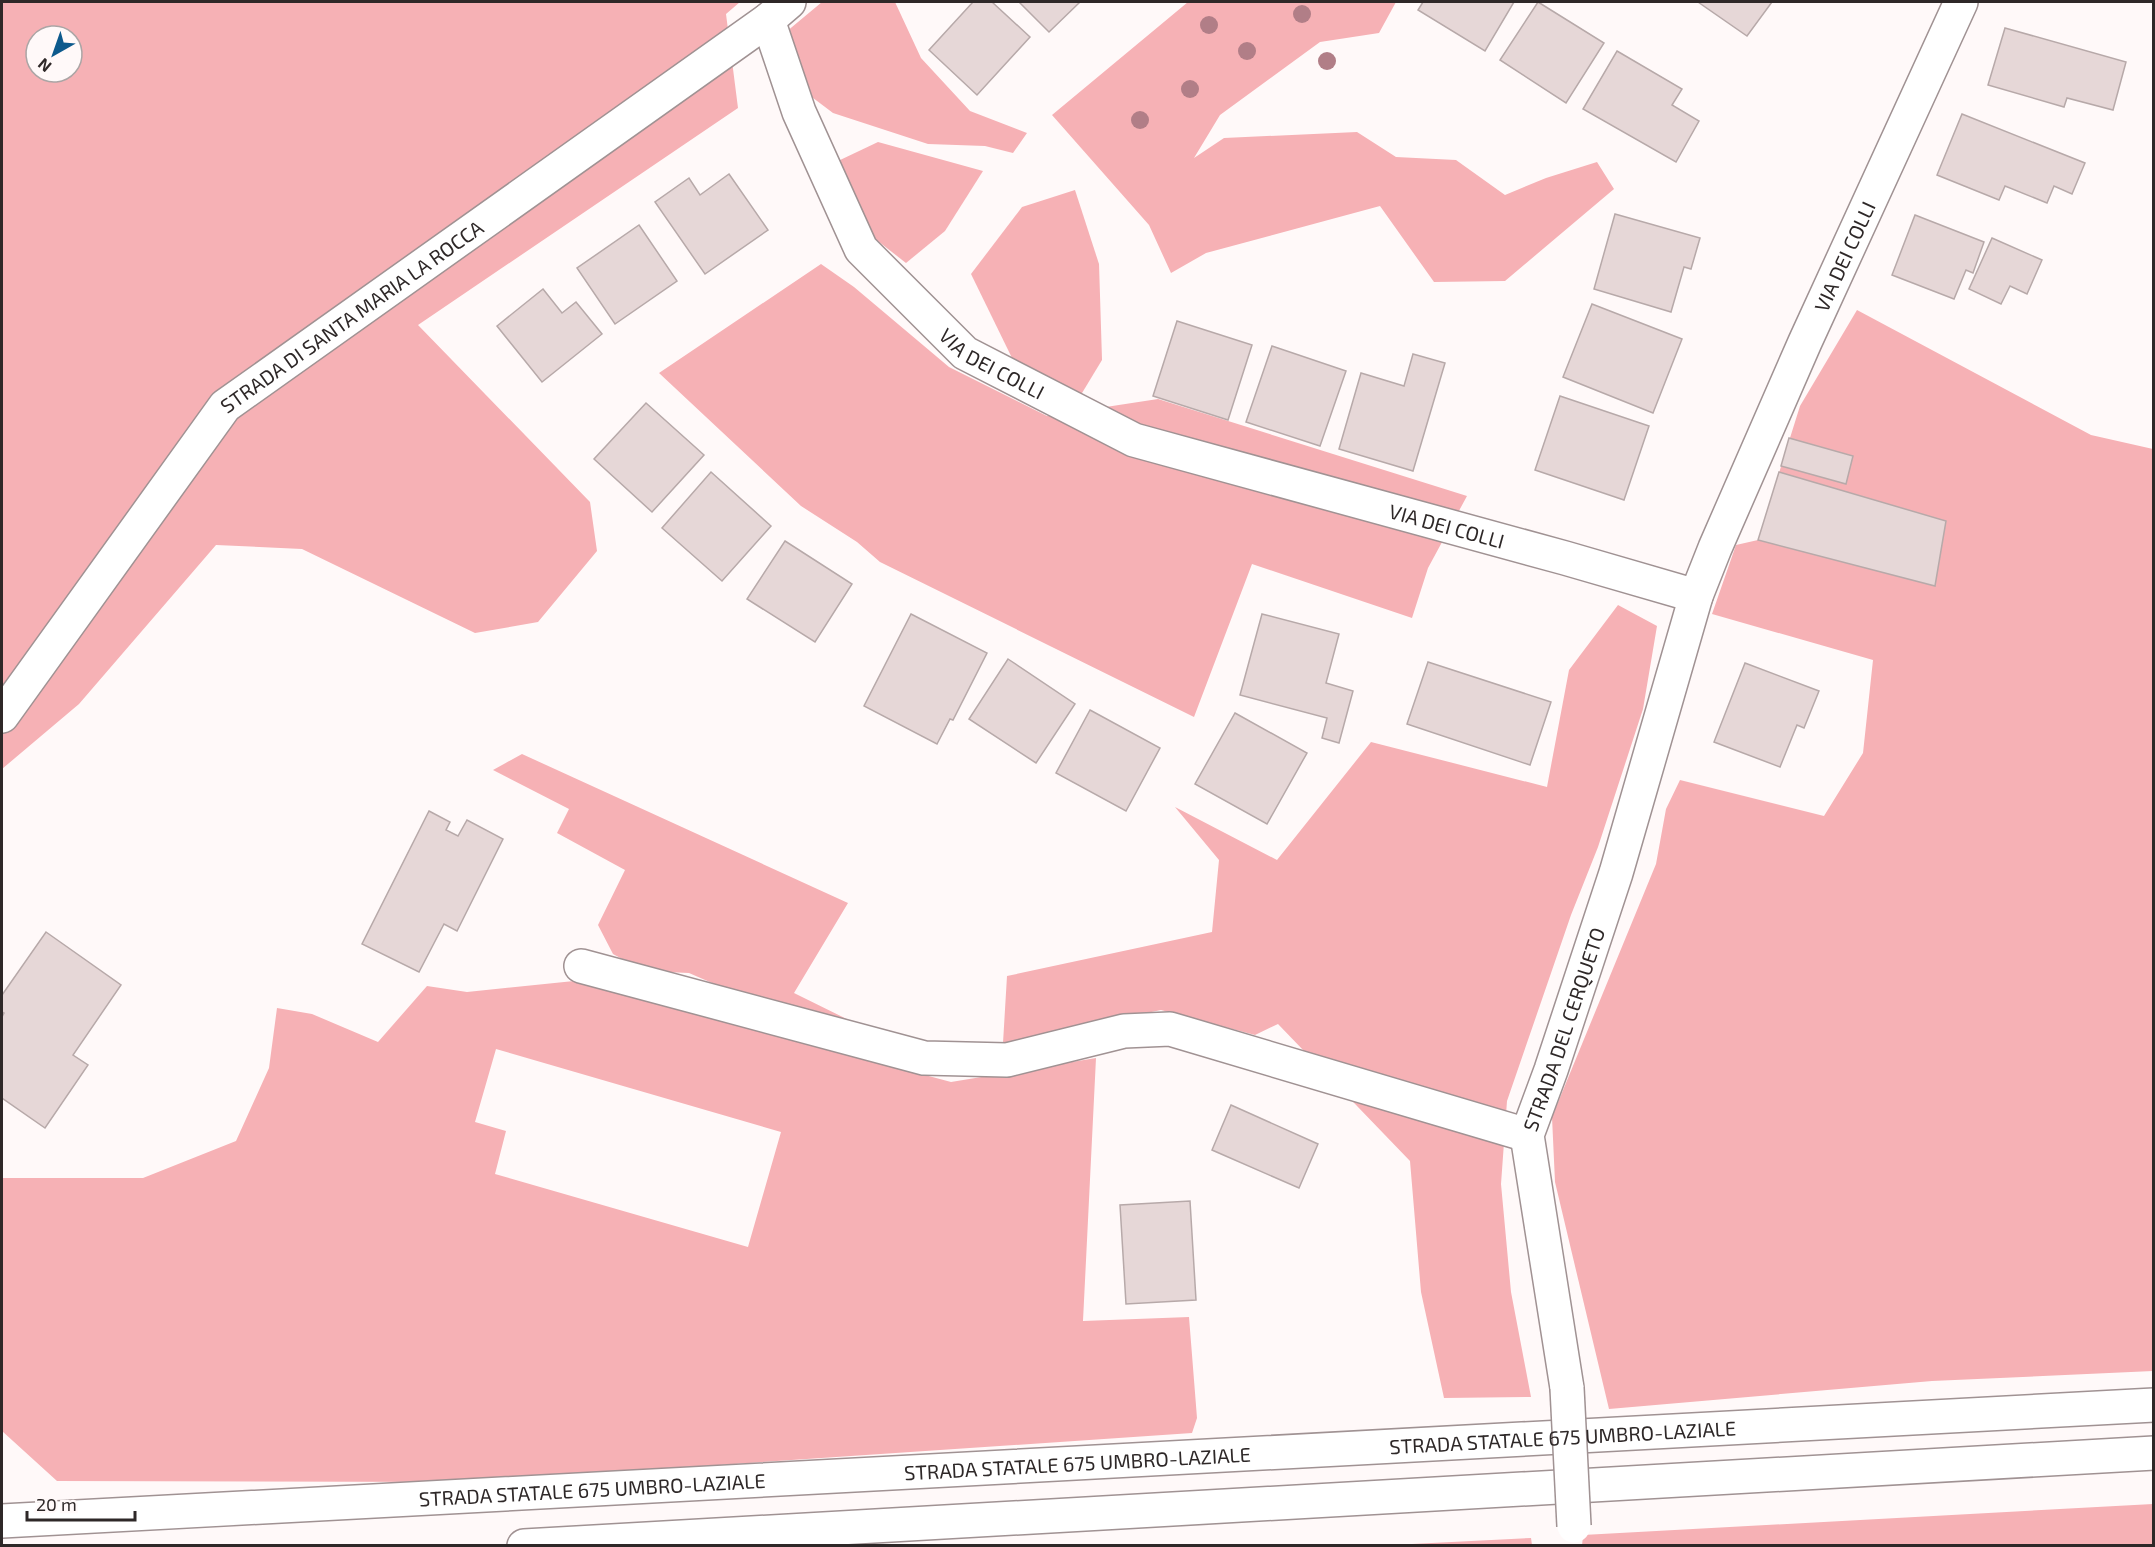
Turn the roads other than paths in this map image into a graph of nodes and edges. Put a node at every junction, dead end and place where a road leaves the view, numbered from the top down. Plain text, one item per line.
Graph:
1 (1961, 2) edge
2 (779, 11) edge
3 (1696, 596) junction
4 (2, 716) edge
5 (581, 966) dead end
6 (1527, 1135) junction
7 (2154, 1405) edge
8 (2154, 1453) edge
9 (2, 1521) edge
10 (1573, 1536) edge
11 (524, 1545) edge

1 - 3 main road, VIA DEI COLLI
2 - 3 main road, VIA DEI COLLI
2 - 4 main road, STRADA DI SANTA MARIA LA ROCCA
3 - 6 main road, STRADA DEL CERQUETO
5 - 6 main road
6 - 10 main road, STRADA DEL CERQUETO, bridge
7 - 9 main road, STRADA STATALE 675 UMBRO-LAZIALE
8 - 11 main road

